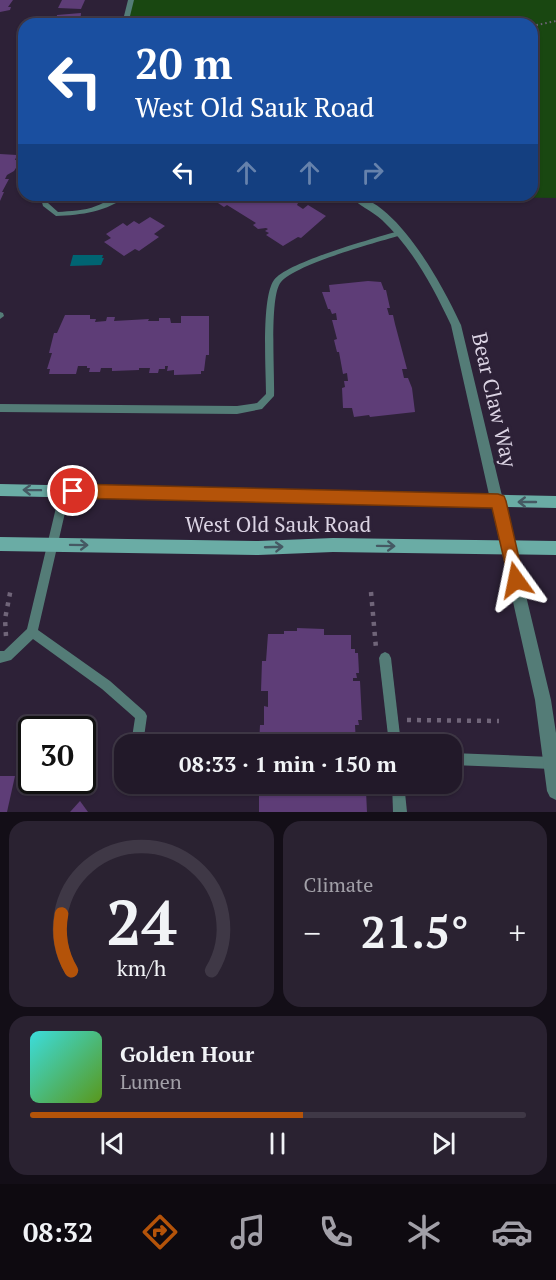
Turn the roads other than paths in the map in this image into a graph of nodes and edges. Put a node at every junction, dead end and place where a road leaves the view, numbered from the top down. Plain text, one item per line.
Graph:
1 (131, 0) edge
2 (126, 18) edge
3 (44, 201) edge
4 (114, 201) edge
5 (362, 201) edge
6 (399, 233) junction
7 (0, 408) edge
8 (0, 490) edge
9 (65, 491) junction
10 (498, 501) junction
11 (556, 502) edge
12 (0, 544) edge
13 (53, 544) junction
14 (509, 548) junction
15 (556, 548) edge
16 (32, 632) junction
17 (0, 657) edge
18 (385, 658) dead end
19 (138, 734) edge
20 (394, 734) edge
21 (462, 759) edge
22 (552, 763) junction
23 (556, 791) edge
24 (399, 794) edge
25 (400, 812) edge

1 - 2 street
3 - 4 lane
5 - 6 street, Bear Claw Way
6 - 7 lane
6 - 10 street, Bear Claw Way
9 -> 8 street, West Old Sauk Road
9 - 10 street, West Old Sauk Road
9 - 13 lane
11 -> 10 street, West Old Sauk Road
10 - 14 street, Bear Claw Way
12 - 13 street, West Old Sauk Road
13 -> 14 street, West Old Sauk Road
13 - 16 lane
14 - 15 street, West Old Sauk Road
14 - 22 street, Bear Claw Way
16 - 17 lane
16 - 19 lane
18 - 20 lane
21 - 22 lane
22 - 23 street, Bear Claw Way
24 - 25 lane

